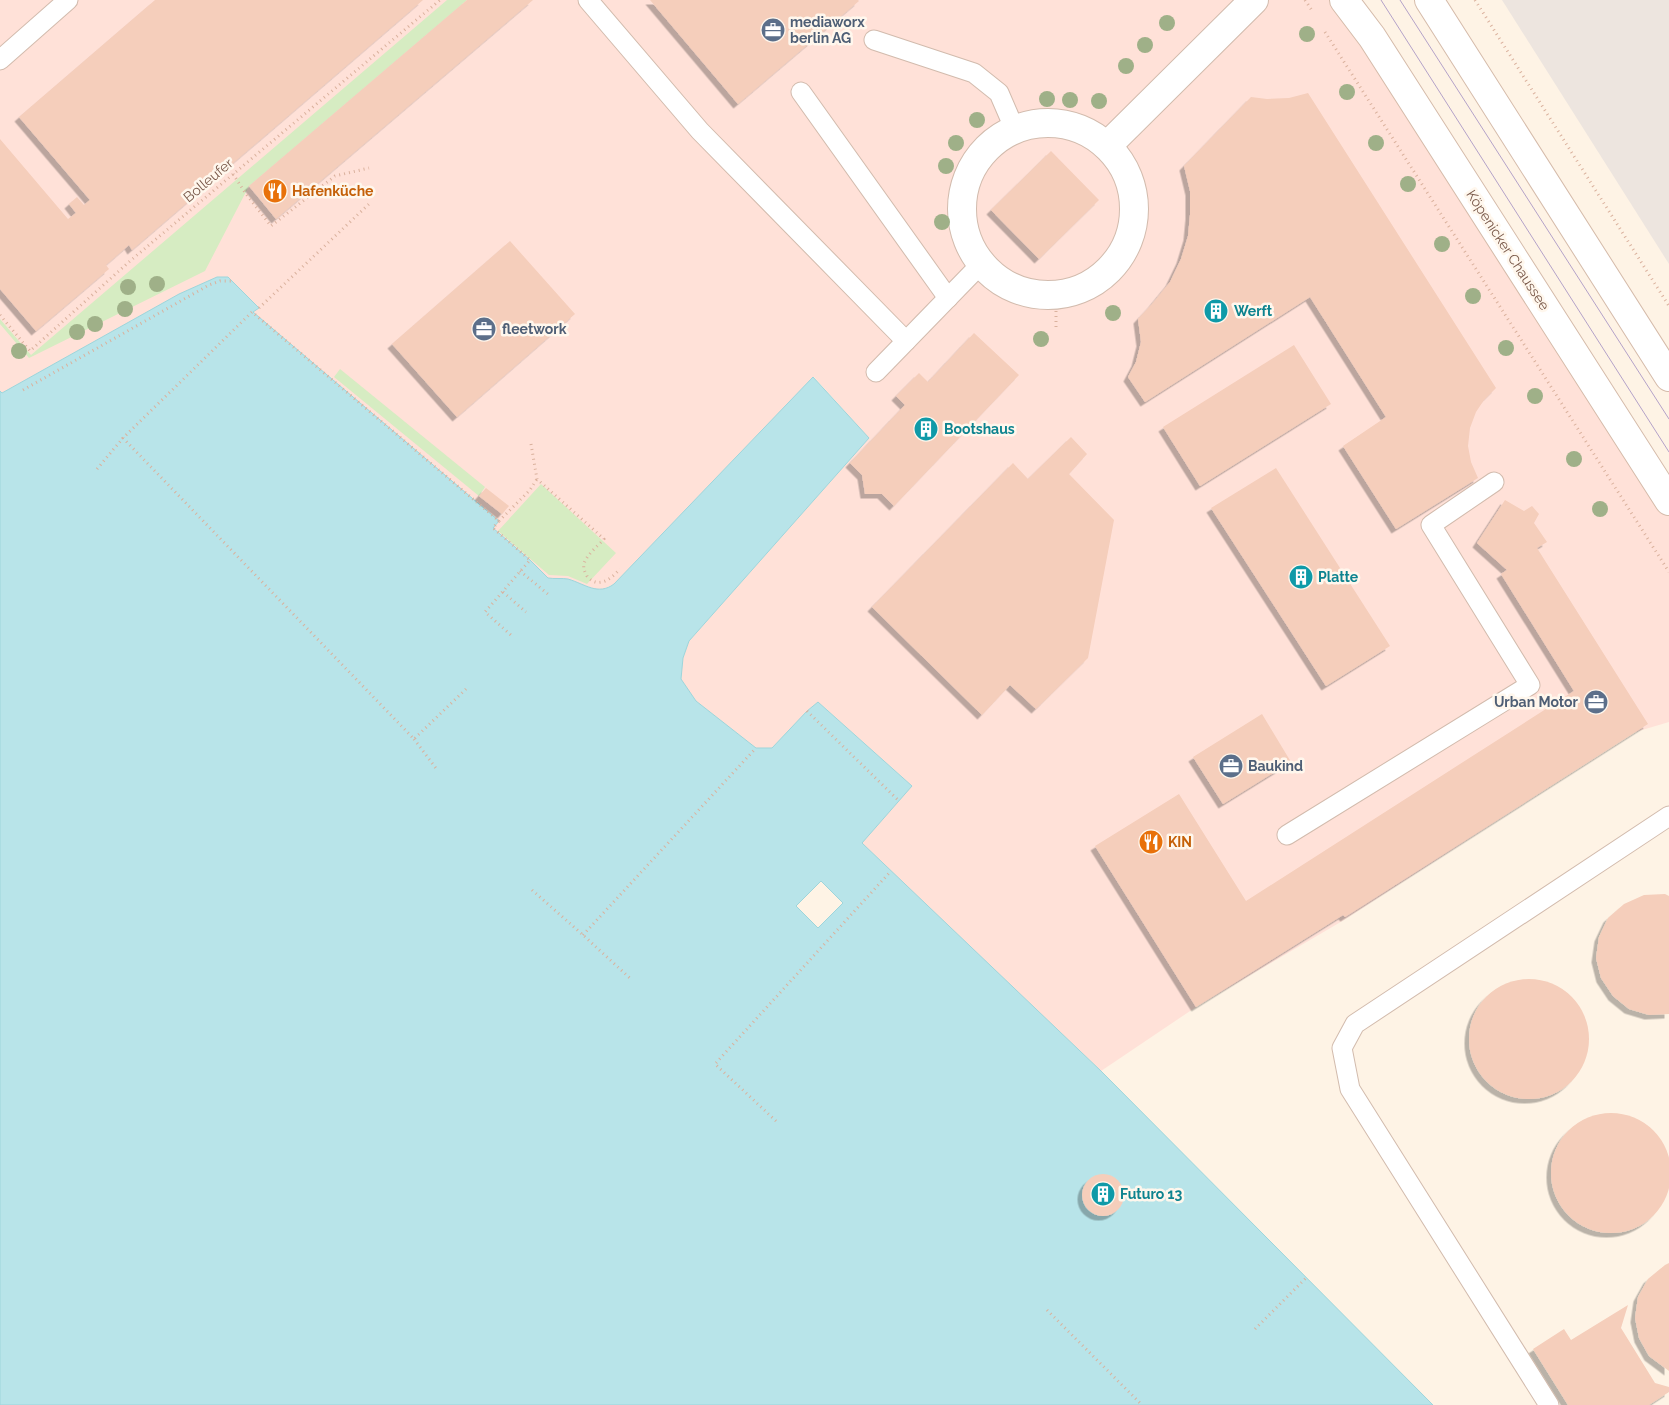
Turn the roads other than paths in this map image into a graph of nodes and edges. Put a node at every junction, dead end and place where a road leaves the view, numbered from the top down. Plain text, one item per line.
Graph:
1 (68, 0) edge
2 (588, 0) edge
3 (1254, 0) edge
4 (1344, 0) edge
5 (1430, 0) edge
6 (874, 40) dead end
7 (0, 60) edge
8 (801, 92) dead end
9 (1015, 130) junction
10 (1106, 146) junction
11 (981, 264) junction
12 (948, 298) junction
13 (906, 341) junction
14 (876, 372) dead end
15 (1669, 377) edge
16 (1494, 482) dead end
17 (1669, 501) edge
18 (1669, 816) edge
19 (1287, 834) dead end
20 (1549, 1405) edge

1 - 7 lane
2 - 13 lane
3 - 10 main road
4 - 17 main road, Köpenicker Chaussee
5 - 15 main road
6 - 9 lane
8 - 12 lane
9 - 10 main road
9 - 11 main road
10 - 11 main road
11 - 12 lane
12 - 13 lane
13 - 14 lane
16 - 19 lane
18 - 20 lane

